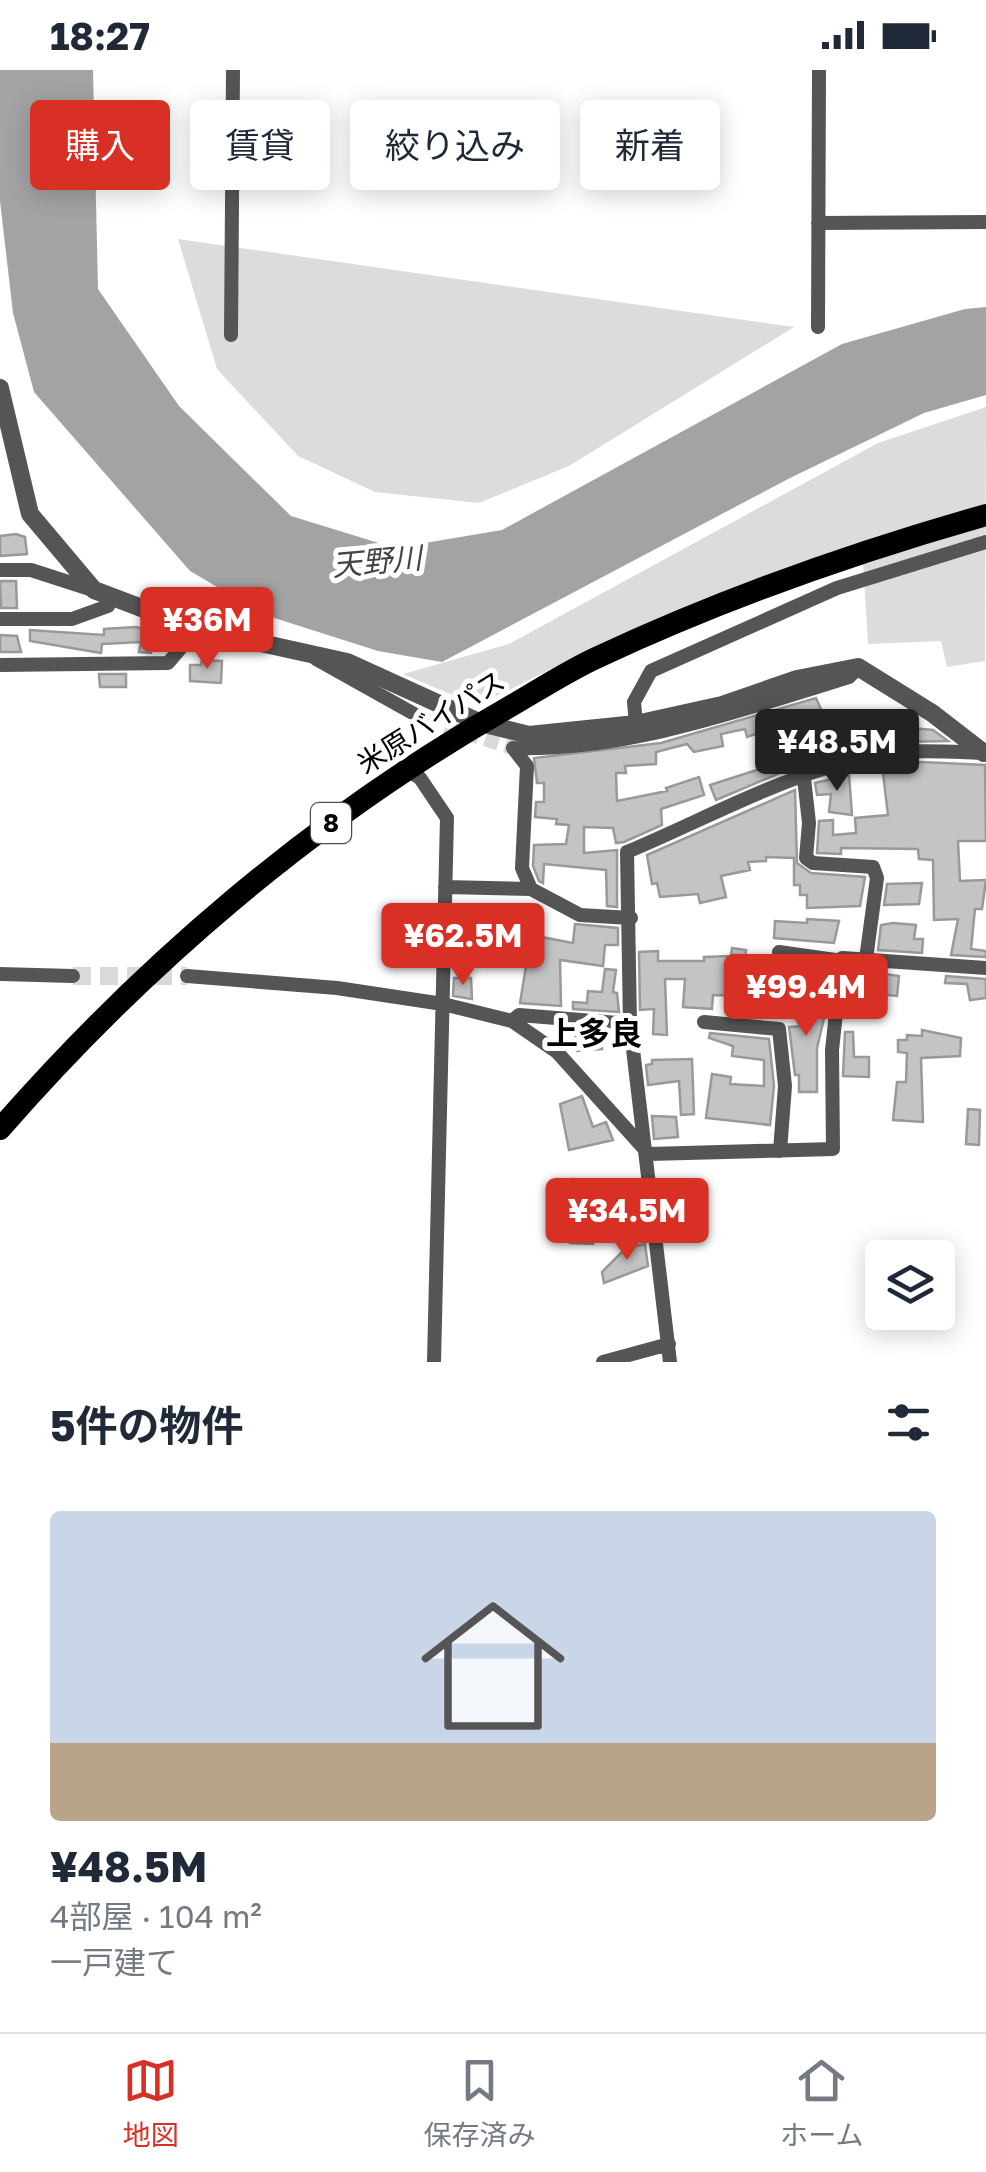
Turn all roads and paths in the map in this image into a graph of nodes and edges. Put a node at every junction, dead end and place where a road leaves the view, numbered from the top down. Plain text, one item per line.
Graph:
1 (233, 70) edge
2 (819, 70) edge
3 (986, 222) edge
4 (818, 223) junction
5 (818, 327) dead end
6 (232, 336) dead end
7 (1, 399) edge
8 (986, 515) edge
9 (986, 542) edge
10 (0, 570) edge
11 (94, 590) junction
12 (113, 596) junction
13 (0, 619) edge
14 (197, 629) junction
15 (307, 654) junction
16 (0, 666) edge
17 (858, 667) junction
18 (425, 720) tunnel mouth
19 (482, 723) junction
20 (636, 724) junction
21 (985, 753) edge
22 (407, 770) junction
23 (804, 778) junction
24 (445, 887) junction
25 (530, 889) junction
26 (631, 918) junction
27 (779, 952) dead end
28 (866, 959) junction
29 (842, 962) junction
30 (986, 968) edge
31 (0, 974) edge
32 (73, 976) tunnel mouth
33 (187, 976) tunnel mouth
34 (443, 1004) junction
35 (512, 1021) junction
36 (704, 1022) dead end
37 (630, 1024) junction
38 (0, 1129) edge
39 (780, 1150) junction
40 (649, 1154) junction
41 (669, 1344) junction
42 (434, 1362) edge
43 (603, 1362) edge
44 (670, 1362) edge

1 - 6 street
2 - 4 street
3 - 4 street
4 - 5 street
7 - 11 street
8 - 19 highway, 米原バイパス / 8
9 - 20 street
10 - 11 street
11 - 12 street
12 - 13 street
12 - 14 street
14 - 15 street
14 - 16 street
15 - 18 street
15 - 19 street
17 - 20 street
17 - 21 street
17 - 25 street
19 - 20 street
19 - 22 highway, 米原バイパス / 8
21 - 23 street
22 - 24 street
22 - 38 highway, 米原バイパス / 8
23 - 26 street
23 - 28 street
24 - 25 street
24 - 34 street
25 - 26 street
26 - 37 street
27 - 29 street
28 - 29 street
28 - 30 street
29 - 39 street
31 - 32 street
33 - 34 street
34 - 35 street
34 - 42 street
35 - 37 street
35 - 40 street
36 - 39 street
37 - 40 street
39 - 40 street
40 - 41 street
41 - 43 street
41 - 44 street

